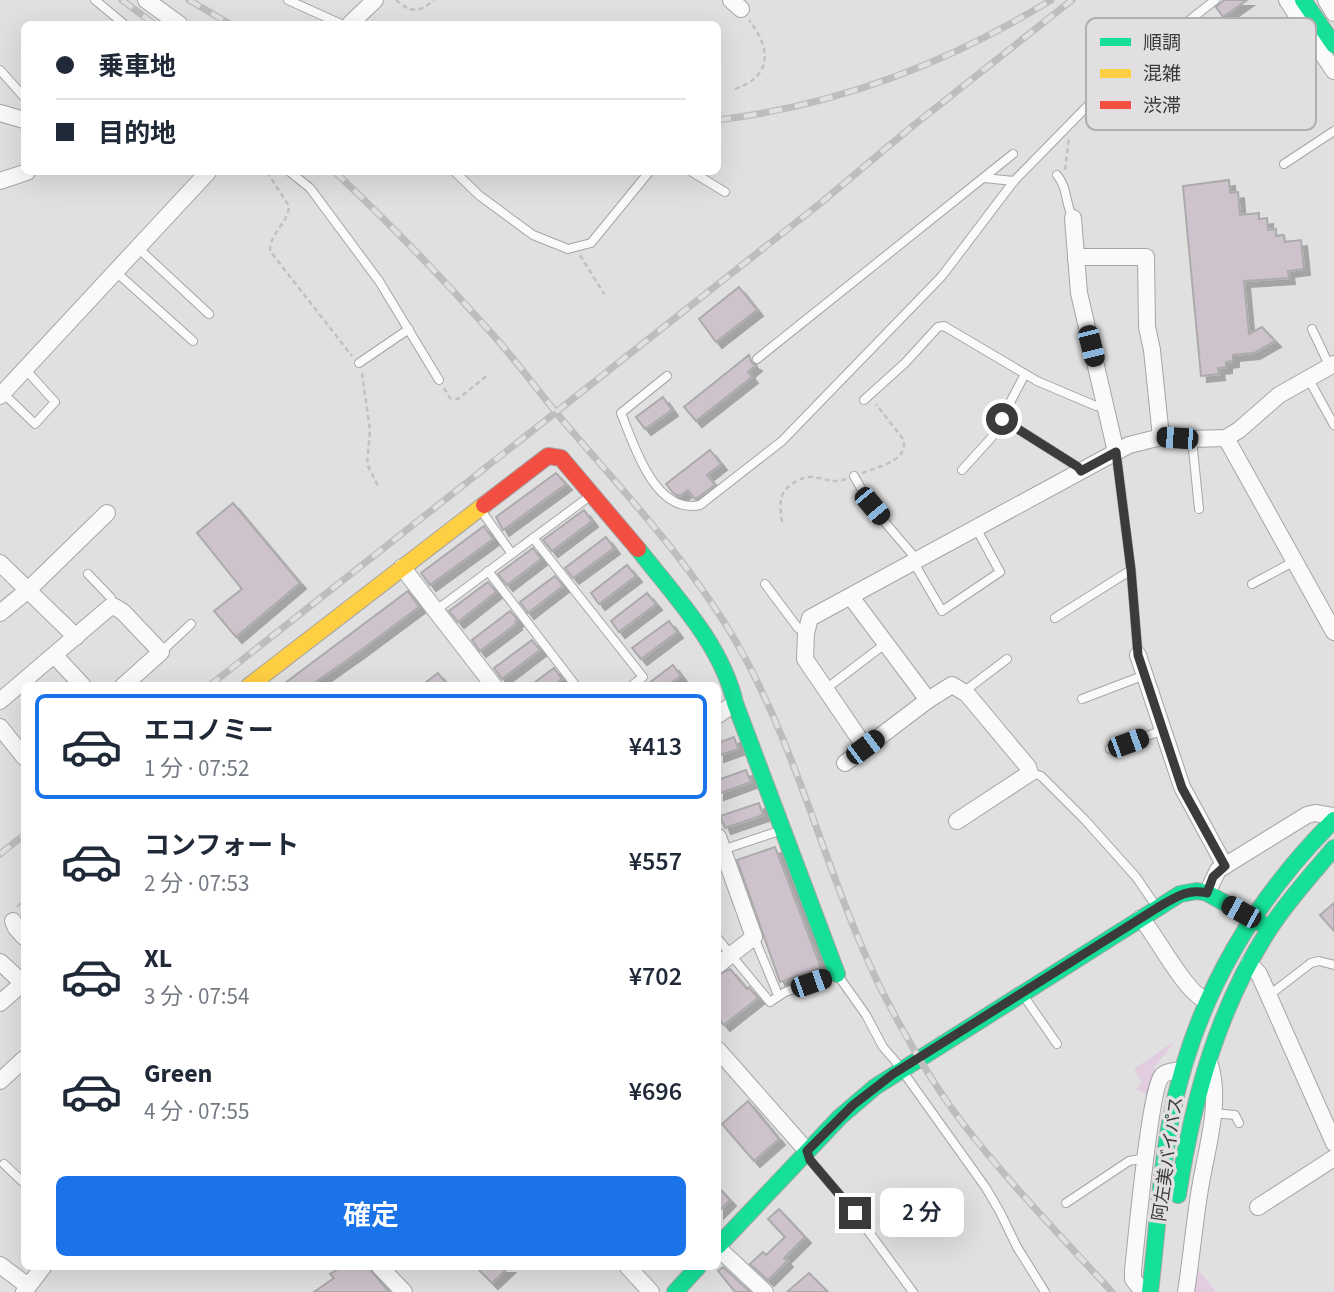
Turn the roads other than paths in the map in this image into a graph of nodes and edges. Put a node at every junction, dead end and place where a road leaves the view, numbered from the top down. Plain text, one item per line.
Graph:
1 (94, 0) edge
2 (146, 0) edge
3 (288, 0) edge
4 (375, 0) edge
5 (1214, 0) edge
6 (1287, 0) edge
7 (1303, 0) edge
8 (1326, 0) edge
9 (1334, 13) edge
10 (1191, 18) edge
11 (1299, 18) edge
12 (1315, 18) edge
13 (1316, 19) edge
14 (120, 21) edge
15 (172, 21) edge
16 (334, 21) edge
17 (353, 21) edge
18 (1316, 44) edge
19 (1334, 45) edge
20 (0, 70) edge
21 (1334, 71) edge
22 (21, 94) edge
23 (1086, 107) edge
24 (0, 113) edge
25 (21, 119) edge
26 (1334, 131) edge
27 (1013, 153) dead end
28 (1284, 164) dead end
29 (21, 174) edge
30 (205, 175) edge
31 (294, 175) edge
32 (458, 175) edge
33 (646, 175) edge
34 (697, 175) edge
35 (984, 178) junction
36 (1060, 178) road end
37 (0, 181) edge
38 (1013, 181) junction
39 (725, 192) dead end
40 (1073, 218) joint
41 (138, 248) junction
42 (1076, 259) junction
43 (116, 272) junction
44 (209, 314) dead end
45 (408, 329) junction
46 (1312, 329) dead end
47 (193, 341) dead end
48 (757, 359) dead end
49 (359, 363) road end
50 (1332, 366) edge
51 (25, 369) junction
52 (1026, 374) junction
53 (667, 376) dead end
54 (1308, 378) junction
55 (439, 380) road end
56 (1, 394) edge
57 (867, 398) road end
58 (1105, 407) junction
59 (1002, 419) junction
60 (1334, 425) edge
61 (1161, 437) junction
62 (1226, 438) junction
63 (1192, 439) junction
64 (1116, 452) junction
65 (962, 470) dead end
66 (1081, 471) junction
67 (854, 476) road end
68 (592, 494) junction
69 (480, 509) junction
70 (1199, 509) dead end
71 (107, 513) dead end
72 (976, 528) junction
73 (533, 538) junction
74 (512, 554) junction
75 (1295, 561) junction
76 (916, 562) junction
77 (0, 563) edge
78 (402, 567) junction
79 (1131, 570) junction
80 (488, 571) junction
81 (88, 573) dead end
82 (765, 584) dead end
83 (1252, 584) dead end
84 (28, 590) junction
85 (852, 597) junction
86 (116, 607) junction
87 (435, 611) junction
88 (0, 613) edge
89 (1055, 618) dead end
90 (191, 624) dead end
91 (1334, 632) edge
92 (806, 633) junction
93 (76, 637) junction
94 (885, 644) junction
95 (161, 652) junction
96 (1138, 655) joint
97 (55, 656) junction
98 (1007, 659) dead end
99 (1144, 675) junction
100 (23, 682) edge
101 (79, 682) edge
102 (127, 682) edge
103 (254, 682) edge
104 (491, 682) edge
105 (573, 682) edge
106 (636, 682) edge
107 (21, 684) edge
108 (827, 688) junction
109 (967, 694) junction
110 (1082, 699) dead end
111 (928, 700) junction
112 (0, 701) edge
113 (735, 703) junction
114 (721, 713) edge
115 (0, 727) edge
116 (1164, 730) junction
117 (865, 747) junction
118 (1110, 749) dead end
119 (21, 753) edge
120 (845, 763) dead end
121 (1030, 773) junction
122 (1334, 818) edge
123 (957, 821) dead end
124 (782, 830) junction
125 (721, 845) edge
126 (1334, 848) edge
127 (721, 850) edge
128 (1225, 866) junction
129 (1207, 893) junction
130 (1157, 908) junction
131 (1141, 918) junction
132 (1251, 918) junction
133 (13, 921) dead end
134 (1269, 928) junction
135 (21, 934) edge
136 (754, 937) junction
137 (721, 943) edge
138 (731, 955) junction
139 (0, 962) edge
140 (721, 963) edge
141 (1248, 963) junction
142 (1334, 965) edge
143 (836, 974) junction
144 (21, 980) edge
145 (21, 986) edge
146 (1022, 992) junction
147 (778, 995) junction
148 (1268, 996) junction
149 (1207, 1001) junction
150 (0, 1003) edge
151 (1058, 1044) dead end
152 (721, 1053) edge
153 (1207, 1055) junction
154 (21, 1062) edge
155 (900, 1069) junction
156 (1183, 1070) junction
157 (0, 1081) edge
158 (1213, 1113) junction
159 (1239, 1123) dead end
160 (1334, 1143) edge
161 (807, 1151) junction
162 (1146, 1158) junction
163 (1334, 1158) edge
164 (4, 1164) dead end
165 (21, 1180) edge
166 (1066, 1203) dead end
167 (1177, 1206) dead end
168 (1258, 1207) dead end
169 (721, 1244) edge
170 (721, 1250) edge
171 (0, 1265) edge
172 (41, 1270) edge
173 (383, 1270) edge
174 (631, 1270) edge
175 (695, 1270) edge
176 (26, 1289) edge
177 (1143, 1290) edge
178 (404, 1292) edge
179 (651, 1292) edge
180 (675, 1292) edge
181 (765, 1292) edge
182 (913, 1292) edge
183 (1045, 1292) edge
184 (1186, 1292) edge

1 - 14 lane
2 - 15 street
3 - 16 lane
4 - 17 street
5 - 10 lane
6 - 11 street
7 - 12 main road
8 - 9 street
13 - 19 main road
18 - 21 street
20 - 22 lane
23 - 38 lane
24 - 25 street
26 - 28 lane
27 - 35 lane
29 - 37 street
30 - 41 street
31 - 45 lane
32 - 33 lane
34 - 39 lane
35 - 38 lane
35 - 48 lane
36 - 40 lane
38 - 53 lane
40 - 42 street
41 - 43 street
41 - 44 lane
42 - 58 street
42 - 61 street
43 - 47 lane
43 - 51 street
45 - 49 lane
45 - 55 lane
46 - 50 lane
50 - 54 street
51 - 56 street
51 - 56 lane
52 - 57 lane
52 - 58 lane
52 - 59 lane
54 - 60 lane
54 - 62 street
58 - 64 street
59 - 65 lane
59 - 66 lane
61 - 63 street
61 - 64 street
62 - 63 street
62 - 75 street
63 - 70 lane
64 - 66 street
64 - 79 lane
66 - 72 street
67 - 76 lane
68 - 69 main road
68 - 73 lane
68 - 113 main road
69 - 74 lane
69 - 78 main road
71 - 84 street
72 - 76 street
72 - 76 lane
73 - 74 lane
73 - 106 lane
74 - 80 lane
75 - 83 lane
75 - 91 street
76 - 85 street
77 - 84 street
78 - 87 street
78 - 103 main road
79 - 89 lane
79 - 96 lane
80 - 87 lane
80 - 105 lane
81 - 86 lane
82 - 92 lane
84 - 88 street
84 - 93 street
85 - 92 street
85 - 94 street
86 - 93 street
86 - 95 street
87 - 104 street
90 - 95 lane
92 - 108 street
93 - 97 street
94 - 108 lane
94 - 111 street
95 - 102 street
96 - 99 street
97 - 100 street
97 - 101 street
98 - 109 lane
99 - 110 lane
99 - 116 street
107 - 112 street
108 - 117 street
109 - 111 street
109 - 121 street
111 - 117 street
113 - 114 street
113 - 124 main road
115 - 119 street
116 - 118 lane
116 - 128 street
117 - 120 street
121 - 123 street
121 - 130 lane
122 - 128 street
122 - 132 main road, 阿左美バイパス
124 - 125 lane
124 - 143 main road
126 - 134 main road, 阿左美バイパス
127 - 136 street
128 - 129 street
129 - 130 main road
129 - 132 main road
130 - 131 main road
131 - 146 main road
131 - 149 street
132 - 134 main road
132 - 149 main road, 阿左美バイパス
133 - 135 street
134 - 141 main road, 阿左美バイパス
136 - 138 street
136 - 147 lane
137 - 138 lane
138 - 140 street
138 - 147 lane
139 - 144 street
141 - 148 street
141 - 153 main road, 阿左美バイパス
142 - 148 lane
143 - 147 lane
143 - 155 lane
145 - 150 street
146 - 151 lane
146 - 155 main road
148 - 160 street
149 - 156 main road, 阿左美バイパス
152 - 161 street
153 - 158 street
153 - 167 main road, 阿左美バイパス
154 - 157 street
155 - 161 main road
155 - 183 lane
156 - 162 street
156 - 177 main road, 阿左美バイパス
158 - 159 lane
158 - 184 street
161 - 169 main road
161 - 182 lane
162 - 166 lane
162 - 177 street
163 - 168 street
164 - 165 lane
170 - 181 street
171 - 176 street
172 - 176 street
173 - 178 street
174 - 179 street
175 - 180 main road

